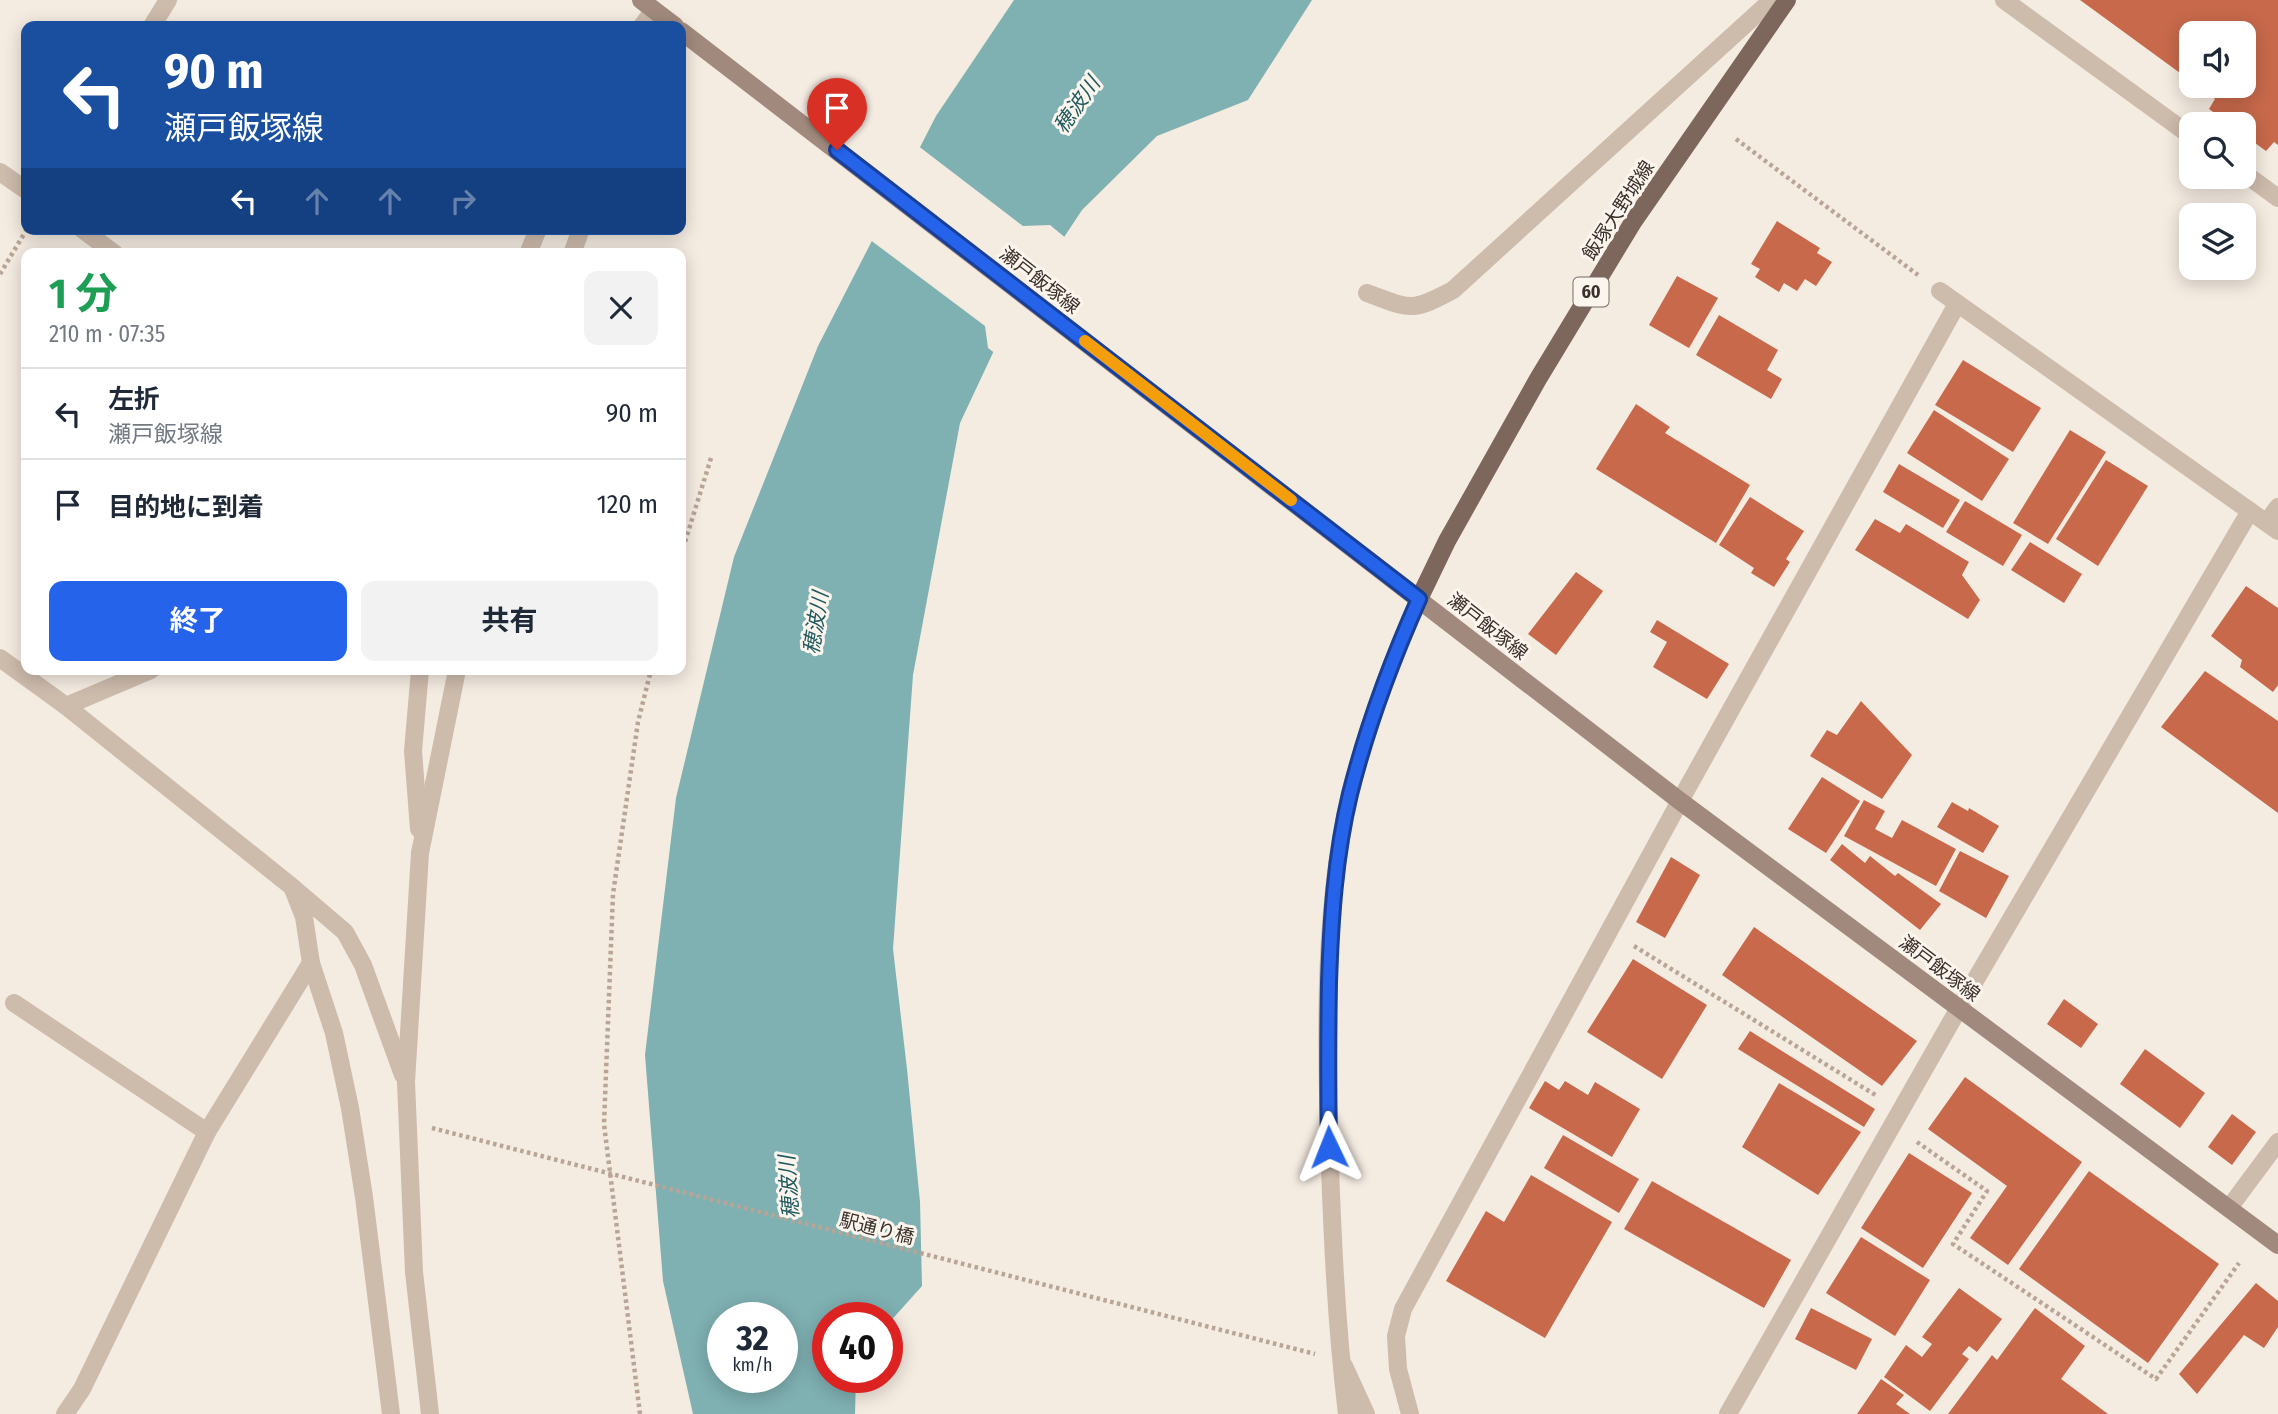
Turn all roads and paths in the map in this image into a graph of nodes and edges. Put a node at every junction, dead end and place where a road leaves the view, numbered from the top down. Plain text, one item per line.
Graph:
1 (168, 0) edge
2 (1772, 0) edge
3 (1787, 0) edge
4 (2004, 0) edge
5 (652, 9) edge
6 (155, 21) edge
7 (668, 21) edge
8 (686, 35) edge
9 (2179, 127) edge
10 (1736, 139) dead end
11 (0, 172) edge
12 (2256, 182) edge
13 (21, 187) edge
14 (2278, 198) edge
15 (23, 235) edge
16 (90, 235) edge
17 (108, 248) edge
18 (0, 274) edge
19 (1940, 291) joint
20 (1367, 293) dead end
21 (1957, 304) junction
22 (711, 458) dead end
23 (2278, 507) edge
24 (2250, 511) junction
25 (2272, 526) edge
26 (686, 539) edge
27 (1419, 599) junction
28 (0, 658) edge
29 (21, 673) edge
30 (23, 675) edge
31 (139, 675) edge
32 (420, 675) edge
33 (456, 675) edge
34 (650, 675) edge
35 (66, 706) junction
36 (1680, 801) junction
37 (421, 853) junction
38 (291, 886) junction
39 (1610, 931) junction
40 (311, 963) junction
41 (14, 1003) dead end
42 (1959, 1008) junction
43 (406, 1082) junction
44 (1898, 1119) junction
45 (432, 1128) dead end
46 (207, 1132) junction
47 (2278, 1142) edge
48 (2229, 1209) junction
49 (2278, 1245) edge
50 (2239, 1263) dead end
51 (1315, 1354) dead end
52 (1340, 1358) junction
53 (65, 1414) edge
54 (391, 1414) edge
55 (430, 1414) edge
56 (640, 1414) edge
57 (1347, 1414) edge
58 (1366, 1414) edge
59 (1410, 1414) edge
60 (1728, 1414) edge

1 - 6 street
2 - 20 street
3 - 27 main road, 飯塚大野城線 / 60
4 - 9 street
5 - 7 main road, 瀬戸飯塚線
8 - 27 main road, 瀬戸飯塚線
10 - 19 path
11 - 13 street
12 - 14 street
15 - 18 path
16 - 17 street
19 - 21 street
21 - 24 street
21 - 36 street
22 - 26 path
23 - 25 street
24 - 25 street
24 - 42 street
27 - 36 main road, 瀬戸飯塚線
27 - 52 street
28 - 29 street
30 - 35 street
31 - 35 street
32 - 37 street
33 - 37 street
34 - 56 path
35 - 38 street
36 - 39 street
36 - 42 main road, 瀬戸飯塚線
37 - 43 street
38 - 40 street
38 - 43 street
39 - 44 path
39 - 59 street
40 - 46 street
40 - 54 street
41 - 46 street
42 - 44 street
42 - 48 main road, 瀬戸飯塚線
43 - 55 street
44 - 50 path
44 - 60 street
45 - 51 path, 駅通り橋, bridge
46 - 53 street
47 - 48 street
48 - 49 main road, 瀬戸飯塚線
52 - 57 street
52 - 58 street

